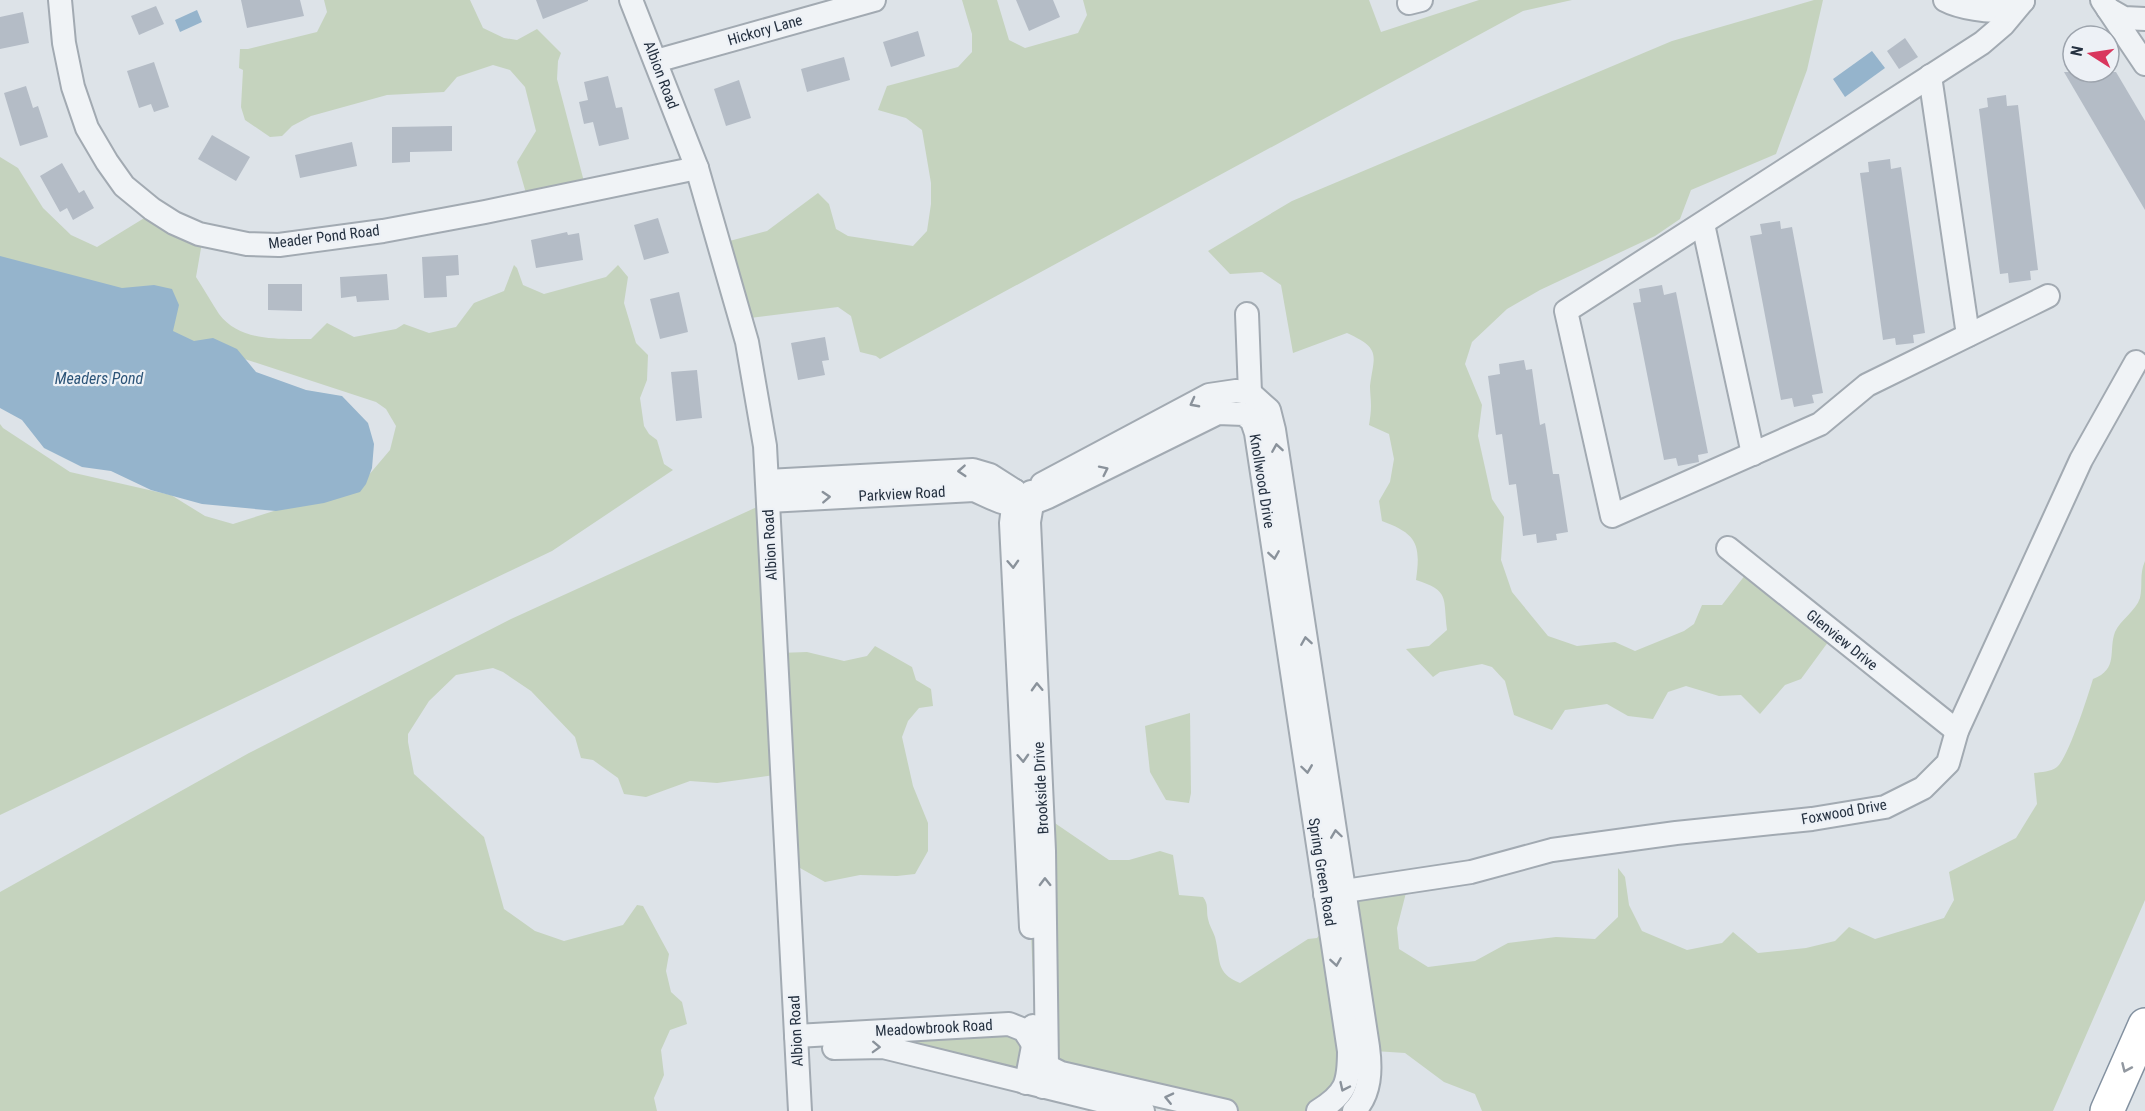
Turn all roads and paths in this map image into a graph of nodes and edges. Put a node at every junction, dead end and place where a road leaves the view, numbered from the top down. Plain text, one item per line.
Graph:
1 (60, 0) edge
2 (631, 0) edge
3 (874, 0) edge
4 (1945, 0) edge
5 (2024, 1) edge
6 (2105, 5) edge
7 (2145, 19) edge
8 (656, 61) junction
9 (2145, 64) edge
10 (1930, 76) junction
11 (697, 168) junction
12 (1703, 224) junction
13 (2048, 296) dead end
14 (1247, 314) dead end
15 (1968, 335) junction
16 (2136, 362) dead end
17 (1250, 393) junction
18 (1753, 454) junction
19 (768, 491) junction
20 (1023, 497) junction
21 (1728, 548) dead end
22 (1307, 709) junction
23 (1956, 731) junction
24 (1335, 893) junction
25 (2145, 1025) edge
26 (797, 1044) junction
27 (1033, 1046) junction
28 (1359, 1049) junction
29 (1038, 1078) junction
30 (800, 1111) edge
31 (1143, 1111) edge
32 (1226, 1111) edge
33 (1318, 1111) edge
34 (1354, 1111) edge
35 (2107, 1111) edge

1 - 11 street, Meader Pond Road
2 - 8 street, Albion Road
3 - 8 street, Hickory Lane
4 - 5 street
5 - 10 street
6 - 7 street
6 - 9 street
8 - 11 street, Albion Road
10 - 12 street
10 - 15 street
11 - 19 street, Albion Road
12 - 18 street
12 - 18 street
13 - 15 street
14 - 17 street
15 - 18 street
16 - 23 street, Foxwood Drive
17 -> 20 street
22 -> 17 street, Spring Green Road
19 - 20 street, Parkview Road
19 - 26 street, Albion Road
20 -> 22 street, Knollwood Drive
20 -> 27 street, Brookside Drive
29 -> 20 street, Brookside Drive
21 - 23 street, Glenview Drive
22 - 24 street, Spring Green Road
23 - 24 street, Foxwood Drive
24 - 28 street
25 -> 35 highway
26 - 27 street, Meadowbrook Road
26 -> 29 street, Meadowbrook Road
26 - 30 street, Albion Road
27 - 29 street, Brookside Drive
28 -> 33 street
28 - 34 street
29 - 31 street, Meadowbrook Road
32 -> 29 street, Meadowbrook Road

